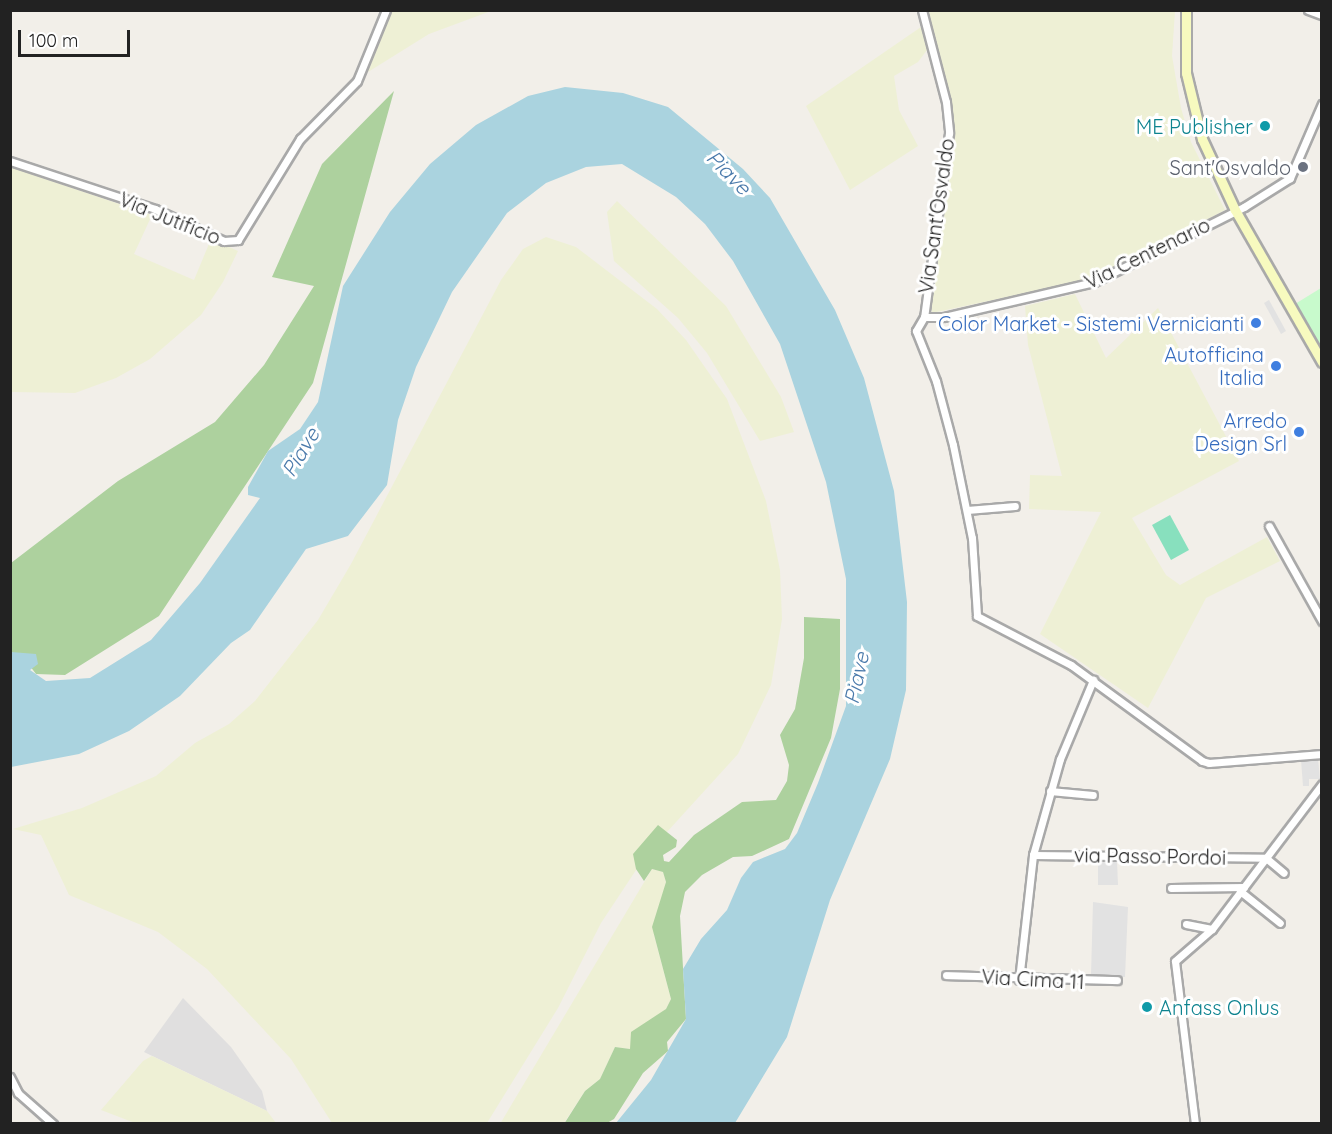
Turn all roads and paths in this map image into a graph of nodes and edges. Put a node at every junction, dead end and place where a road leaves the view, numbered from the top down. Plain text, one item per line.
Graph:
1 (386, 10) edge
2 (922, 10) edge
3 (1186, 10) edge
4 (1308, 10) edge
5 (1322, 15) edge
6 (1322, 104) edge
7 (10, 161) edge
8 (1235, 210) junction
9 (921, 320) junction
10 (1322, 362) edge
11 (1016, 506) dead end
12 (967, 510) junction
13 (1269, 526) dead end
14 (1322, 621) edge
15 (1093, 680) junction
16 (1322, 754) edge
17 (1322, 784) edge
18 (1050, 791) junction
19 (1094, 795) dead end
20 (1033, 855) junction
21 (1266, 858) junction
22 (1284, 873) dead end
23 (1171, 888) dead end
24 (1242, 889) junction
25 (1280, 922) dead end
26 (1186, 924) dead end
27 (1212, 929) junction
28 (945, 975) dead end
29 (1019, 980) junction
30 (1118, 980) dead end
31 (10, 1077) edge
32 (53, 1124) edge
33 (1195, 1124) edge

1 - 7 street, Via Jutificio
2 - 9 street, Via Sant'Osvaldo
3 - 8 main road
4 - 5 street
6 - 8 street, Via Centenario
8 - 9 street, Via Centenario
8 - 10 main road
9 - 12 street, Via Sant'Osvaldo
11 - 12 street
12 - 15 street, Via Sant'Osvaldo
13 - 14 street
15 - 16 street
15 - 18 street
17 - 21 street
18 - 19 street
18 - 20 street
20 - 21 street, via Passo Pordoi
20 - 29 street
21 - 22 street
21 - 24 street
23 - 24 street
24 - 25 street
24 - 27 street
26 - 27 street
27 - 33 street
28 - 29 street, Via Cima 11
29 - 30 street, Via Cima 11
31 - 32 street

